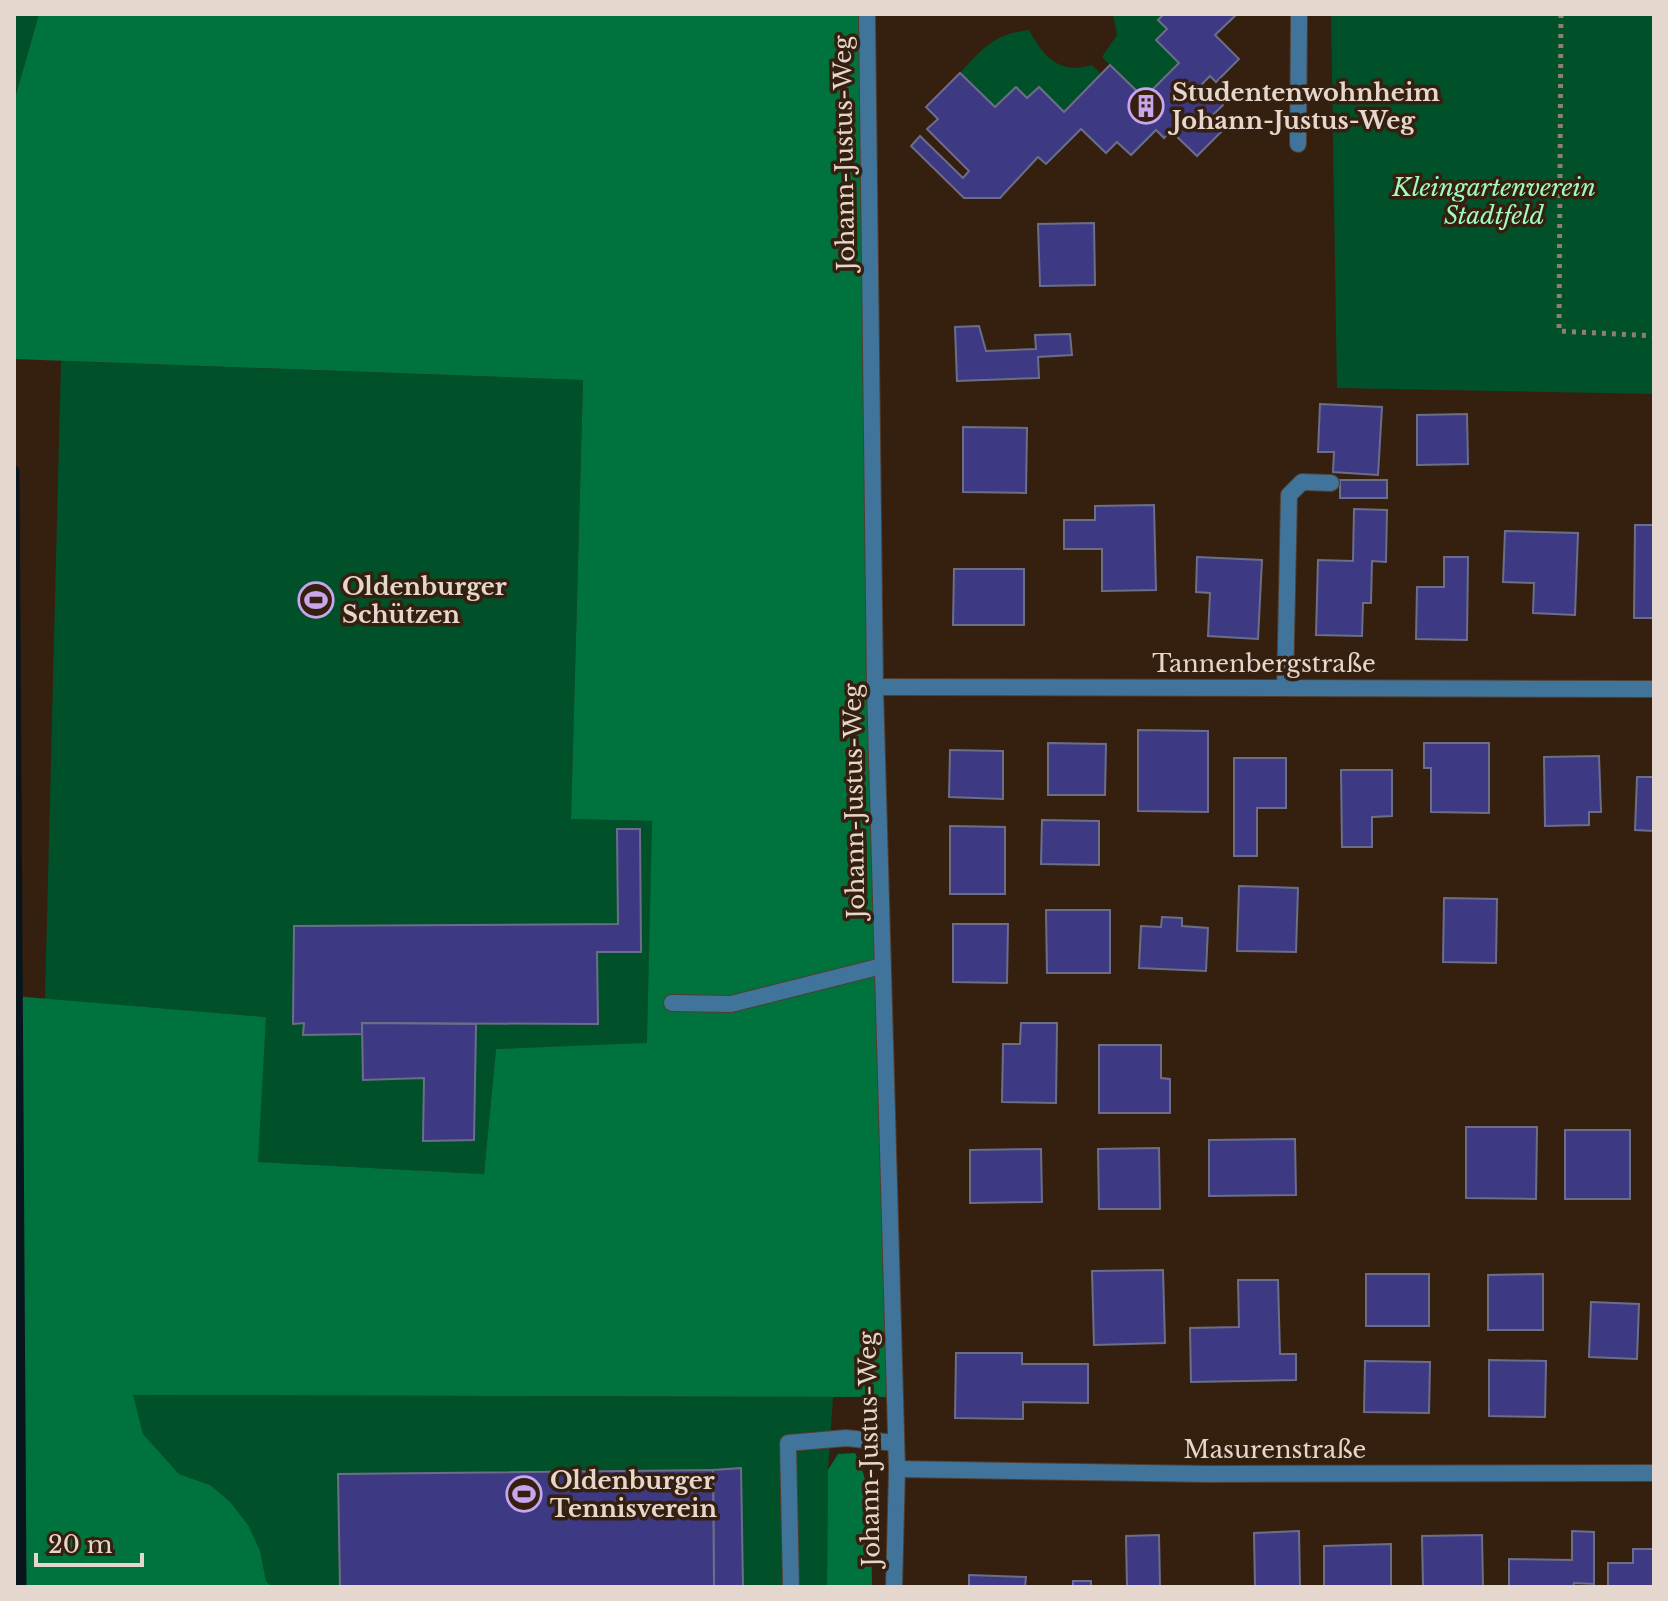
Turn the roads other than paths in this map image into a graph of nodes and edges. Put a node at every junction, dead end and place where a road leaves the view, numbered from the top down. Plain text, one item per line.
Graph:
1 (867, 14) edge
2 (1299, 14) edge
3 (1298, 144) dead end
4 (1331, 483) dead end
5 (875, 687) junction
6 (1285, 688) junction
7 (1654, 689) edge
8 (882, 966) junction
9 (672, 1003) dead end
10 (896, 1443) junction
11 (897, 1469) junction
12 (1654, 1473) edge
13 (791, 1587) edge
14 (894, 1587) edge

1 - 5 street, Johann-Justus-Weg
2 - 3 street
4 - 6 street
5 - 6 street, Tannenbergstraße
5 - 8 street, Johann-Justus-Weg
6 - 7 street, Tannenbergstraße
8 - 9 street
8 - 10 street, Johann-Justus-Weg
10 - 11 street, Johann-Justus-Weg
10 - 13 street
11 - 12 street, Masurenstraße
11 - 14 street, Johann-Justus-Weg

